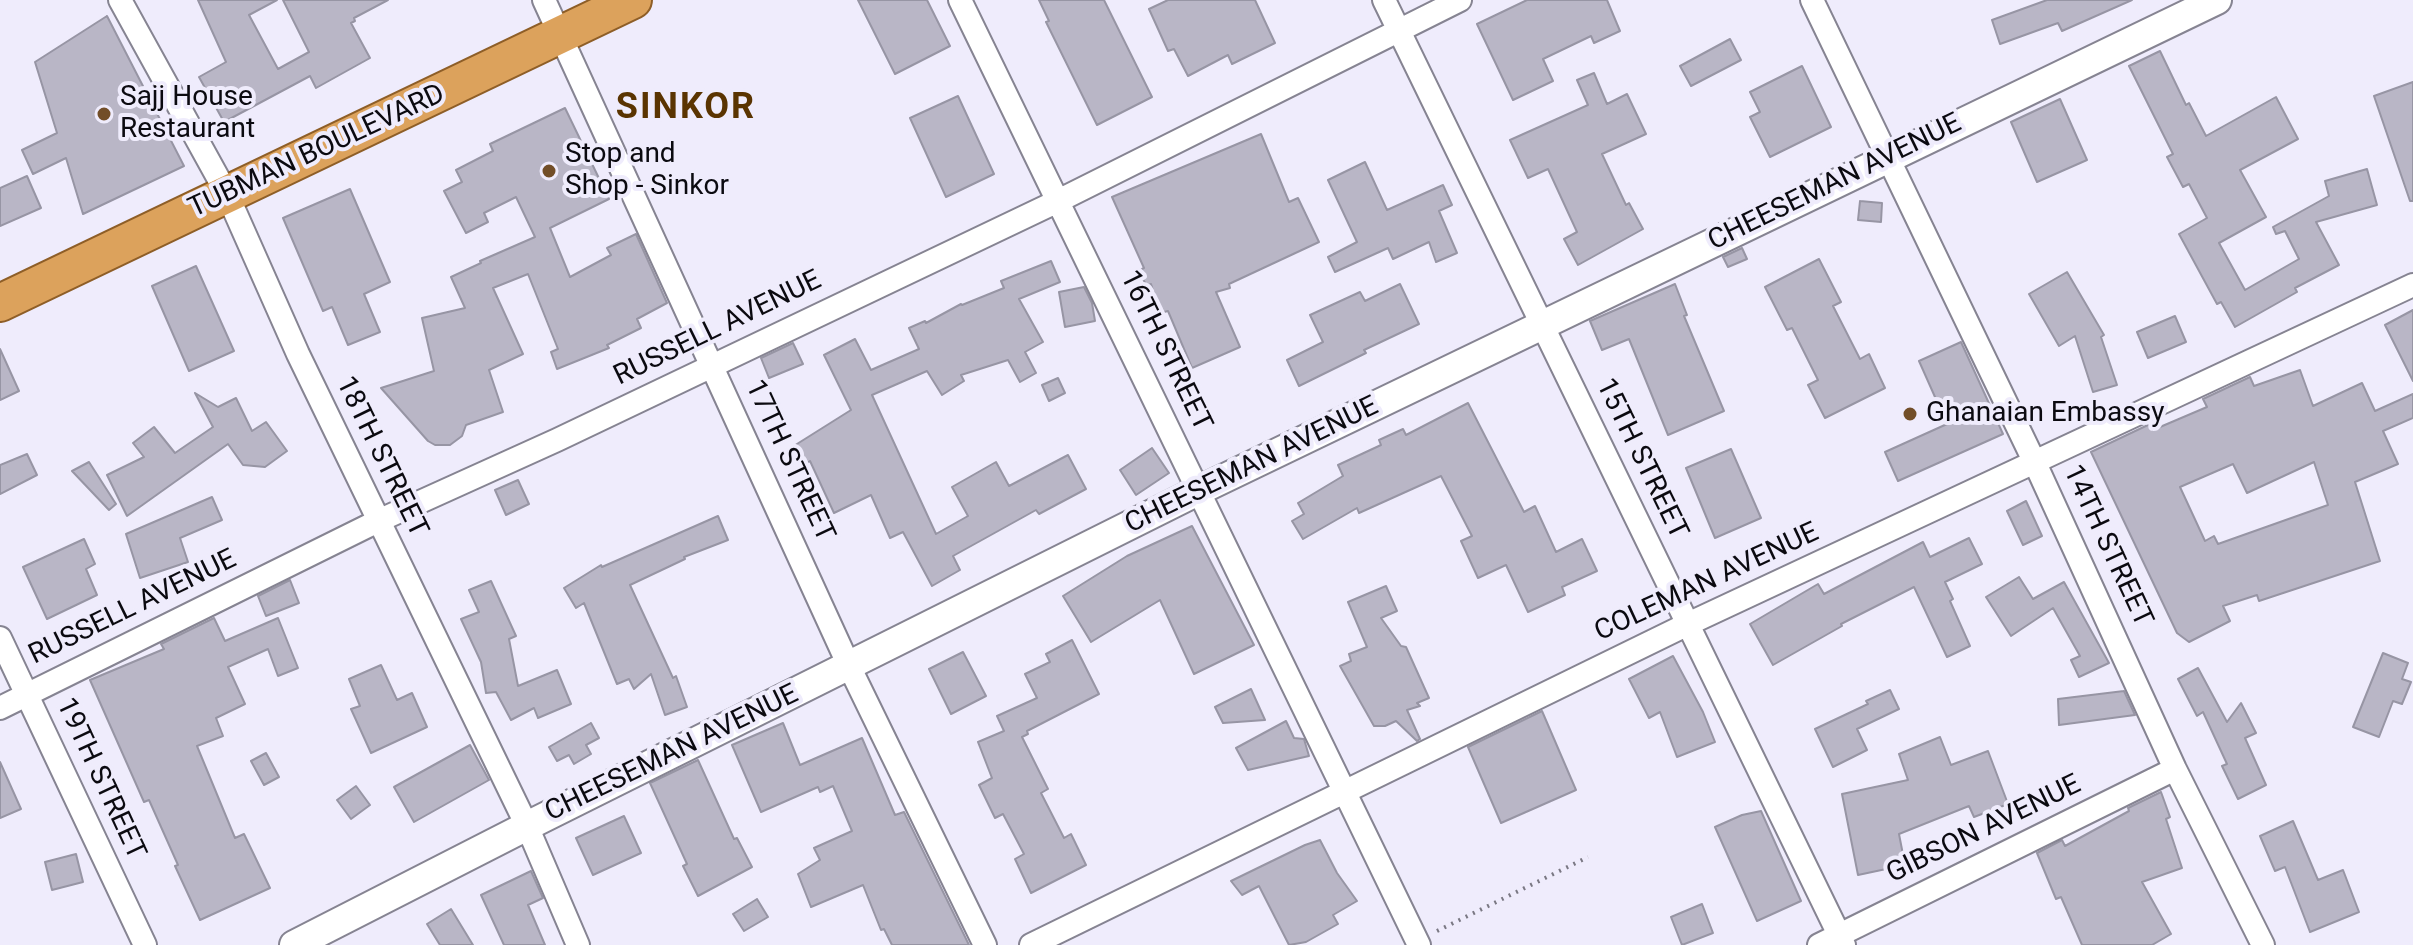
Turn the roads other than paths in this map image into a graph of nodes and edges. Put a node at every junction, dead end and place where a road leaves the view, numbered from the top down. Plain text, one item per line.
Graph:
1 (120, 0) edge
2 (544, 0) edge
3 (633, 0) edge
4 (960, 0) edge
5 (1384, 0) edge
6 (1460, 0) edge
7 (1812, 0) edge
8 (2217, 0) edge
9 (1399, 30) junction
10 (561, 34) junction
11 (1887, 159) junction
12 (227, 194) junction
13 (1058, 201) junction
14 (2413, 285) edge
15 (0, 303) edge
16 (1542, 324) junction
17 (712, 366) junction
18 (2035, 463) junction
19 (1200, 490) junction
20 (378, 521) junction
21 (1688, 624) junction
22 (0, 638) edge
23 (849, 666) junction
24 (28, 694) junction
25 (0, 708) edge
26 (2175, 769) junction
27 (1347, 792) junction
28 (527, 826) junction
29 (1842, 940) edge
30 (1418, 943) edge
31 (145, 945) edge
32 (294, 945) edge
33 (578, 945) edge
34 (985, 945) edge
35 (1031, 945) edge
36 (1819, 945) edge
37 (2263, 945) edge

1 - 12 street, 18TH STREET
2 - 10 street, 17TH STREET
3 - 10 highway, TUBMAN BOULEVARD
4 - 13 street, 16TH STREET
5 - 9 street, 15TH STREET
6 - 9 street, RUSSELL AVENUE
7 - 11 street, 14TH STREET
8 - 11 street, CHEESEMAN AVENUE
9 - 13 street, RUSSELL AVENUE
9 - 16 street, 15TH STREET
10 - 12 highway, TUBMAN BOULEVARD
10 - 17 street, 17TH STREET
11 - 16 street, CHEESEMAN AVENUE
11 - 18 street, 14TH STREET
12 - 15 highway, TUBMAN BOULEVARD
12 - 20 street, 18TH STREET
13 - 17 street, RUSSELL AVENUE
13 - 19 street, 16TH STREET
14 - 18 street, COLEMAN AVENUE
16 - 19 street, CHEESEMAN AVENUE
16 - 21 street, 15TH STREET
17 - 20 street, RUSSELL AVENUE
17 - 23 street, 17TH STREET
18 - 21 street, COLEMAN AVENUE
18 - 26 street, 14TH STREET
19 - 23 street, CHEESEMAN AVENUE
19 - 27 street, 16TH STREET
20 - 24 street, RUSSELL AVENUE
20 - 28 street, 18TH STREET
21 - 27 street, COLEMAN AVENUE
21 - 29 street, 15TH STREET
22 - 24 street, 19TH STREET
23 - 28 street, CHEESEMAN AVENUE
23 - 34 street, 17TH STREET
24 - 25 street, RUSSELL AVENUE
24 - 31 street, 19TH STREET
26 - 29 street, GIBSON AVENUE
26 - 37 street, 14TH STREET
27 - 30 street, 16TH STREET
27 - 35 street, COLEMAN AVENUE
28 - 32 street, CHEESEMAN AVENUE
28 - 33 street, 18TH STREET
29 - 36 street, GIBSON AVENUE

